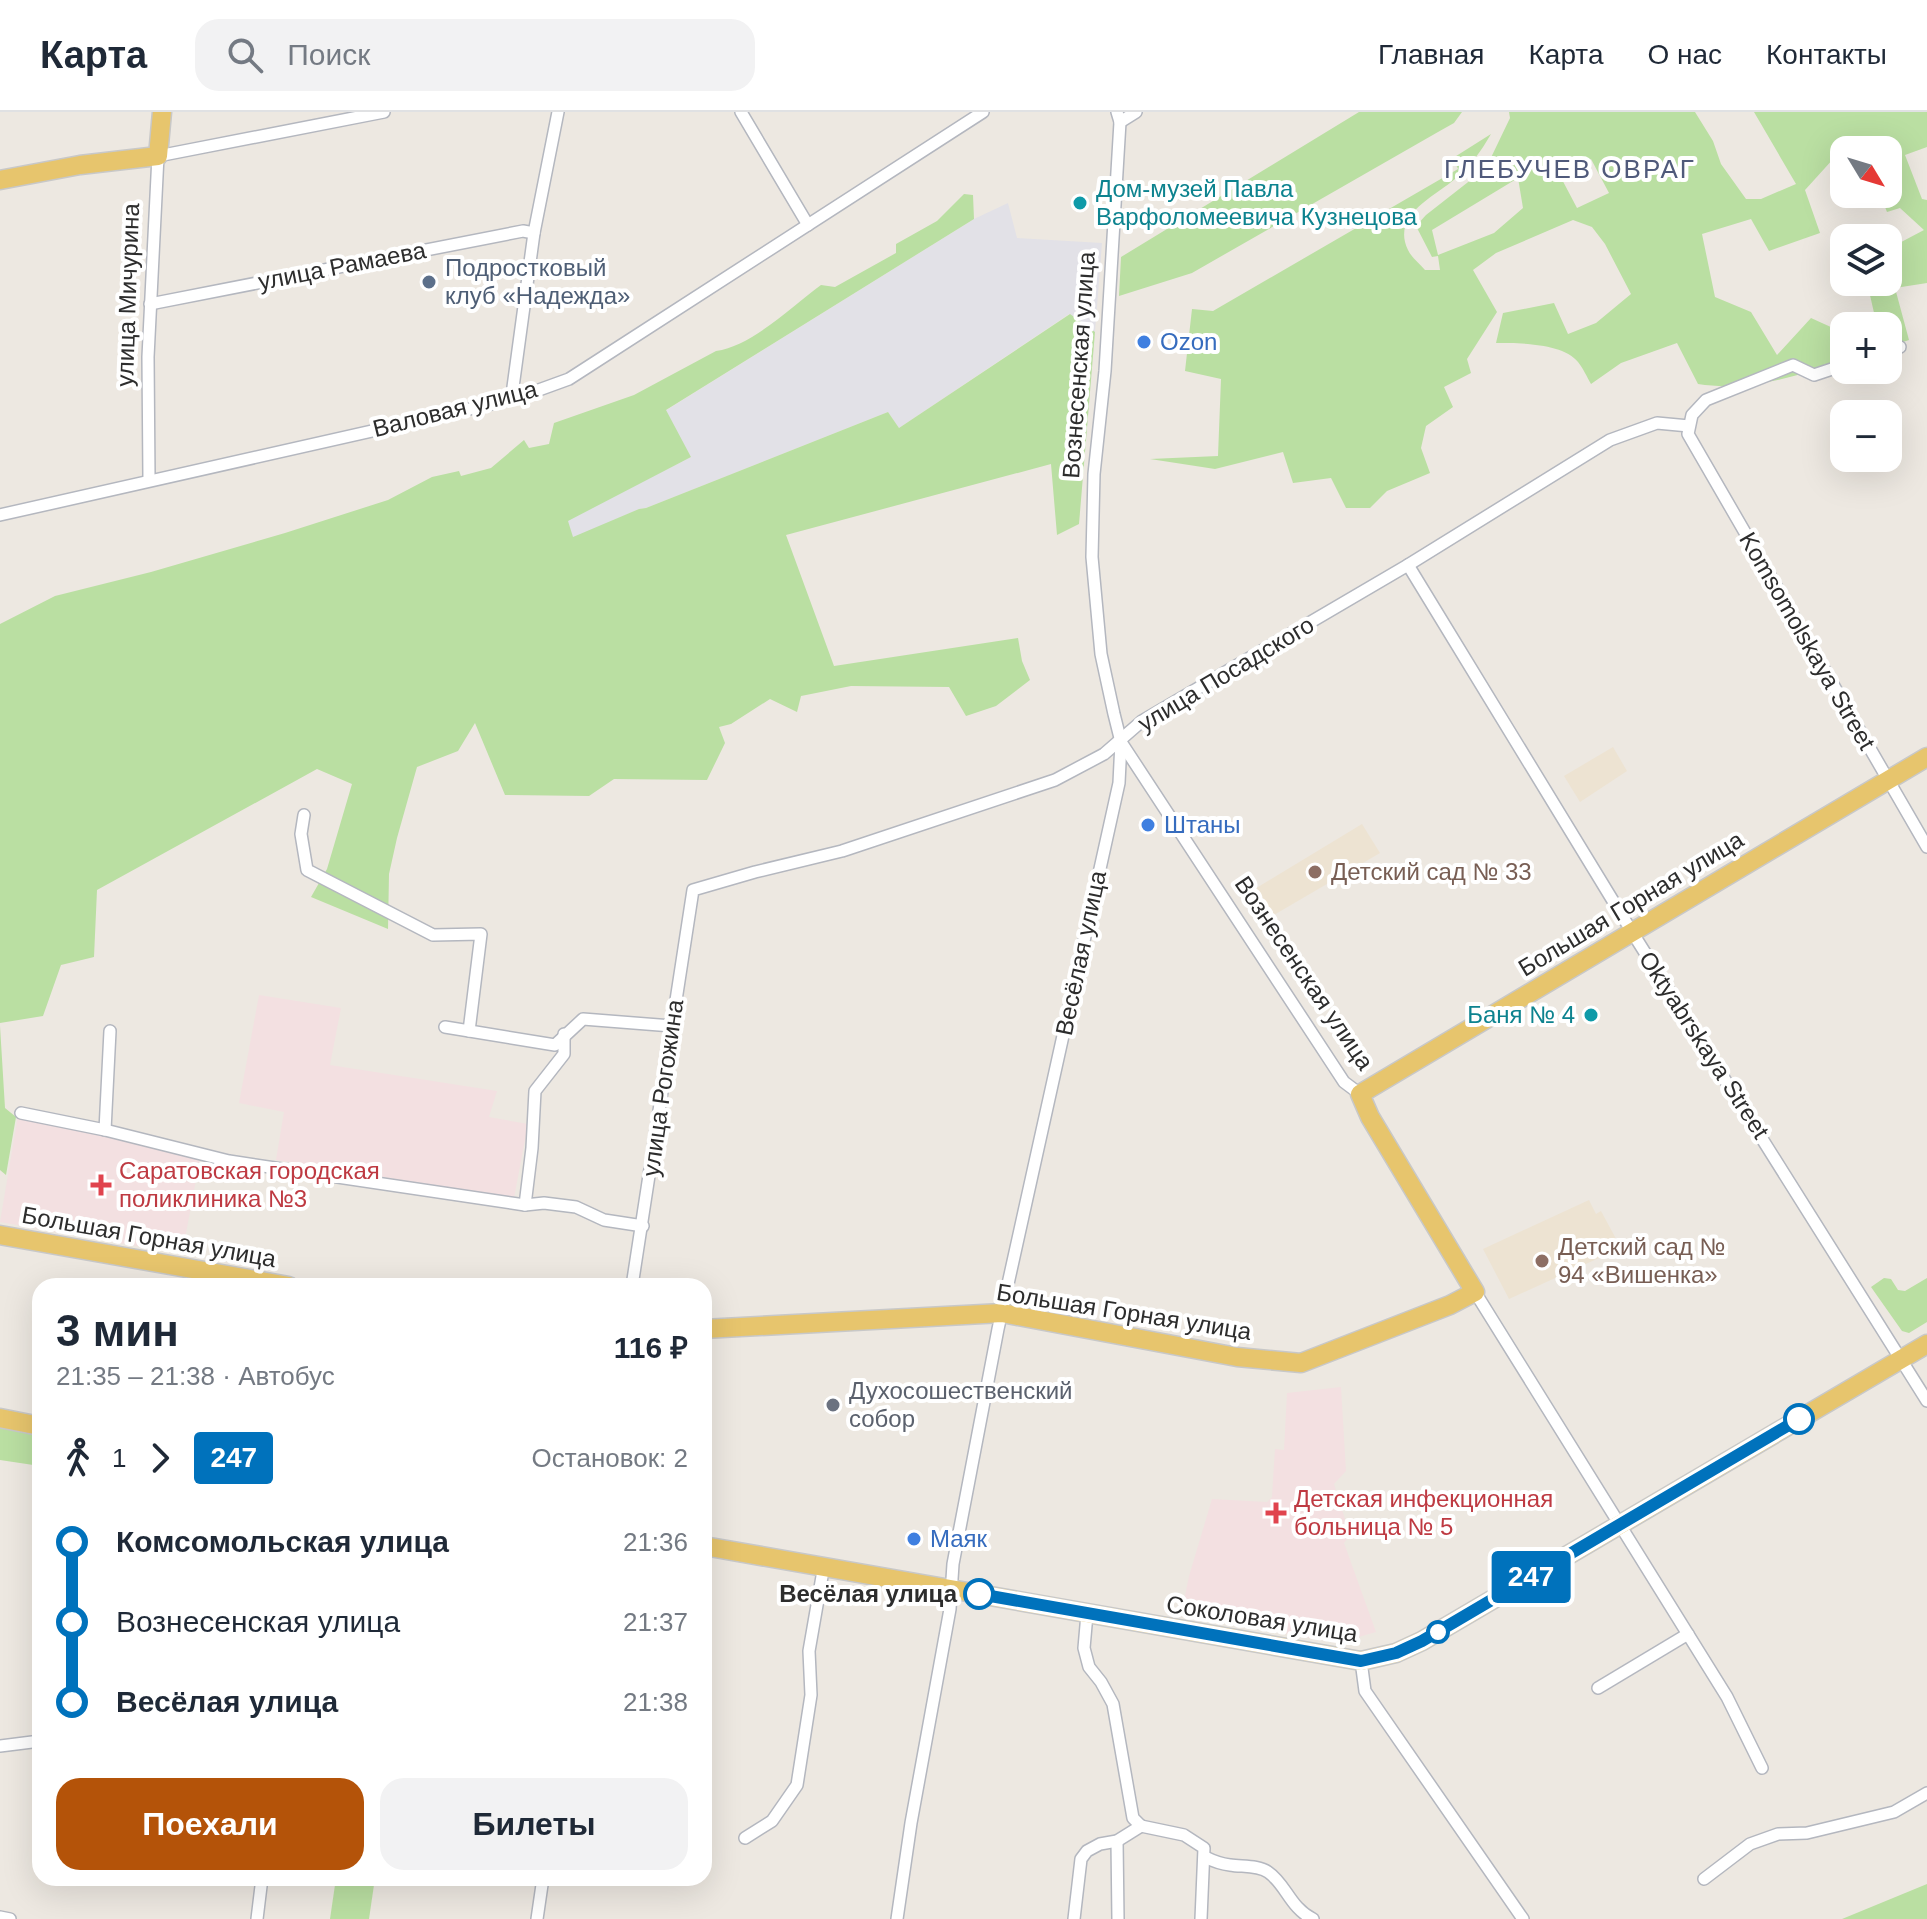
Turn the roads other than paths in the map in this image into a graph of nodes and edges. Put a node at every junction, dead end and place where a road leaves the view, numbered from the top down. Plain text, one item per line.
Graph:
1 (162, 112) edge
2 (384, 112) edge
3 (558, 112) edge
4 (741, 112) edge
5 (983, 112) edge
6 (1136, 112) edge
7 (1118, 117) edge
8 (158, 156) junction
9 (0, 180) edge
10 (808, 225) junction
11 (534, 233) junction
12 (150, 304) junction
13 (1830, 370) edge
14 (514, 399) junction
15 (1689, 430) junction
16 (149, 479) junction
17 (0, 515) edge
18 (1408, 565) junction
19 (1121, 742) junction
20 (1927, 757) edge
21 (1887, 781) junction
22 (304, 815) dead end
23 (1927, 847) edge
24 (693, 890) joint
25 (1632, 932) junction
26 (672, 1026) junction
27 (445, 1027) dead end
28 (110, 1031) dead end
29 (469, 1031) junction
30 (564, 1034) junction
31 (1360, 1094) junction
32 (21, 1113) dead end
33 (105, 1130) junction
34 (525, 1205) junction
35 (643, 1226) junction
36 (0, 1235) edge
37 (244, 1278) edge
38 (633, 1278) edge
39 (1475, 1292) junction
40 (1002, 1313) junction
41 (712, 1329) edge
42 (1927, 1344) edge
43 (1901, 1359) junction
44 (1927, 1401) edge
45 (0, 1418) edge
46 (32, 1424) edge
47 (1620, 1524) junction
48 (712, 1547) edge
49 (824, 1565) junction
50 (951, 1588) junction
51 (1087, 1614) junction
52 (1688, 1634) junction
53 (1361, 1661) junction
54 (1598, 1688) dead end
55 (32, 1742) edge
56 (0, 1746) edge
57 (1762, 1768) dead end
58 (1927, 1793) edge
59 (1141, 1826) junction
60 (745, 1838) dead end
61 (1117, 1841) junction
62 (1205, 1857) junction
63 (1704, 1879) dead end
64 (261, 1886) edge
65 (542, 1886) edge
66 (0, 1917) edge
67 (10, 1919) edge
68 (257, 1919) edge
69 (537, 1919) edge
70 (897, 1919) edge
71 (1074, 1919) edge
72 (1118, 1919) edge
73 (1201, 1919) edge
74 (1313, 1919) edge
75 (1523, 1919) edge

1 - 8 main road, улица Мичурина
2 - 8 street
3 - 11 street
4 - 10 street
5 - 10 street, Валовая улица
6 - 7 street
7 - 19 street, Вознесенская улица
8 - 9 main road
8 - 12 street, улица Мичурина
10 - 14 street, Валовая улица
11 - 12 street, улица Рамаева
11 - 14 street
12 - 16 street, улица Мичурина
13 - 15 street
14 - 16 street, Валовая улица
15 - 18 street, улица Посадского
15 - 21 street, Komsomolskaya Street
16 - 17 street, Валовая улица
18 - 19 street, улица Посадского
18 - 25 street, Oktyabrskaya Street
19 - 24 street, улица Посадского
19 - 31 street, Вознесенская улица
19 - 40 street, Весёлая улица
20 - 21 main road, Большая Горная улица
21 - 23 street, Komsomolskaya Street
21 - 25 main road, Большая Горная улица
22 - 29 street
24 - 26 street, улица Рогожина
25 - 31 main road, Большая Горная улица
25 - 43 street, Oktyabrskaya Street
26 - 30 street
26 - 35 street, улица Рогожина
27 - 29 street
28 - 33 street
29 - 30 street
30 - 34 street
31 - 39 main road, Вознесенская улица
32 - 33 street
33 - 34 street
34 - 35 street
35 - 38 street, улица Рогожина
36 - 37 main road, Большая Горная улица
39 - 40 main road, Большая Горная улица
39 - 47 street, Вознесенская улица
40 - 41 main road, Большая Горная улица
40 - 50 street, Весёлая улица
42 - 43 main road, Соколовая улица
43 - 44 street, Oktyabrskaya Street
43 - 47 main road, Соколовая улица
45 - 46 main road
47 - 52 street, Вознесенская улица
47 - 53 main road, Соколовая улица
48 - 49 main road, Соколовая улица
49 - 50 main road, Соколовая улица
49 - 60 street
50 - 51 main road, Соколовая улица
50 - 70 street, Весёлая улица
51 - 53 main road, Соколовая улица
51 - 59 street
52 - 54 street
52 - 57 street, Вознесенская улица
53 - 75 street
55 - 56 street
58 - 63 street
59 - 61 street
59 - 62 street
61 - 71 street
61 - 72 street
62 - 73 street
62 - 74 street
64 - 68 street
65 - 69 street
66 - 67 street

